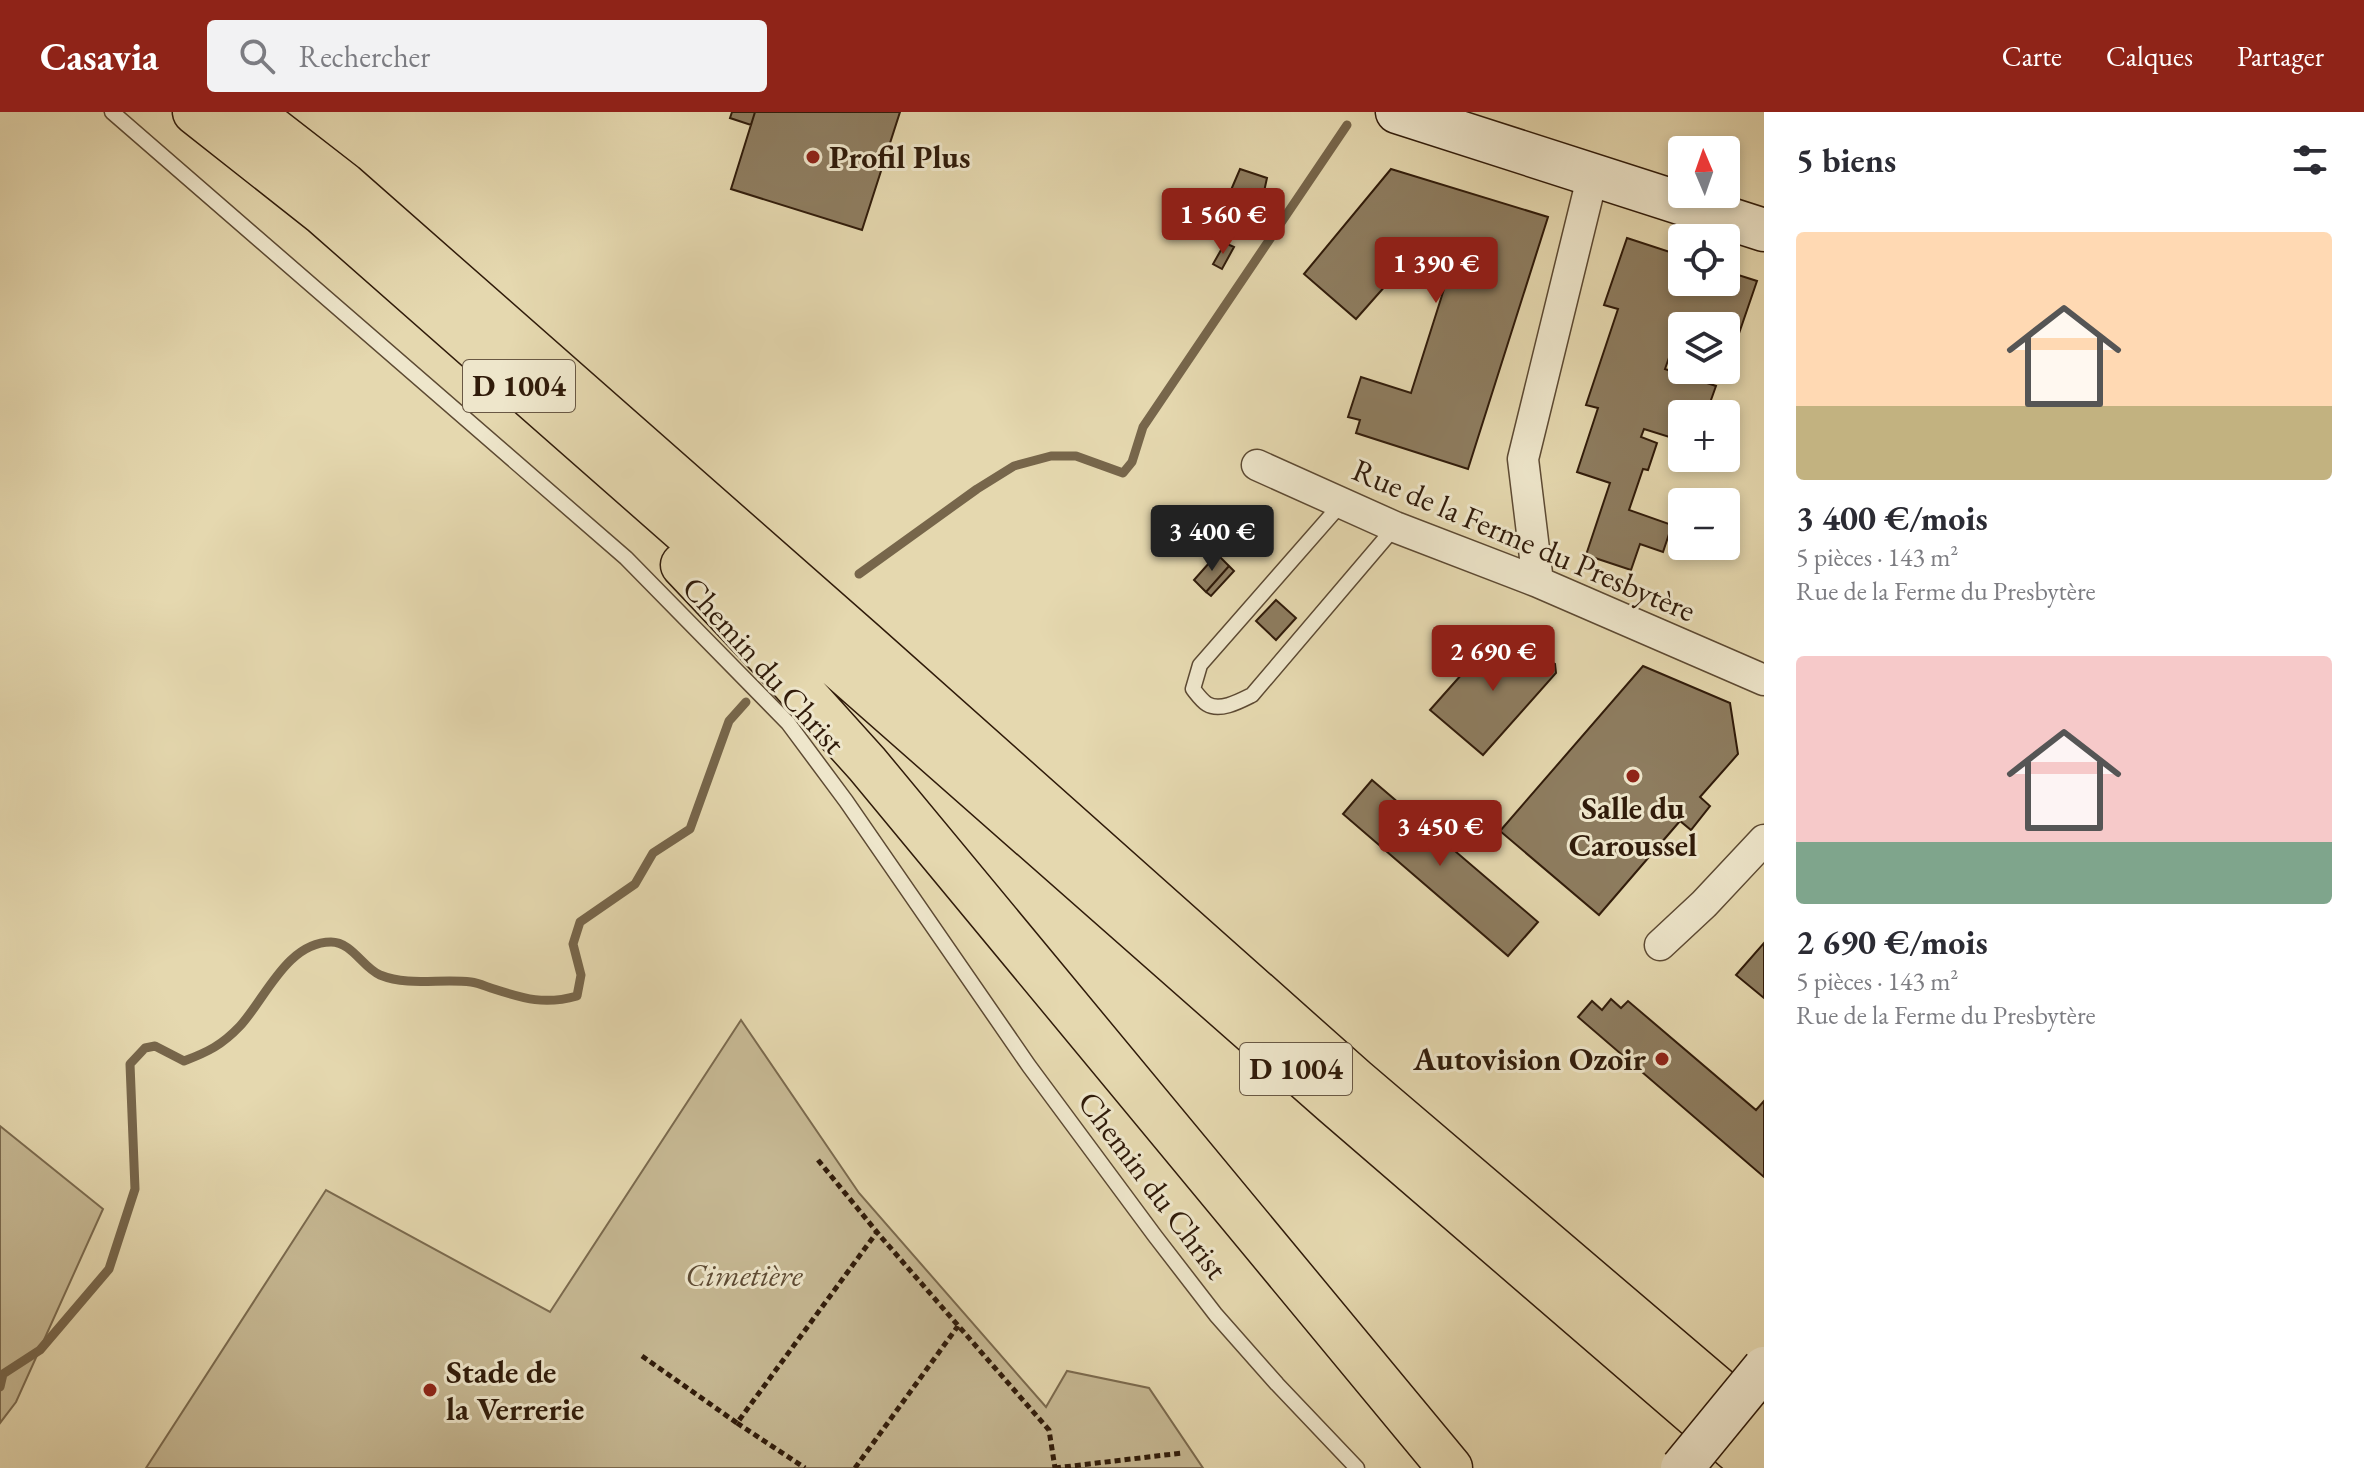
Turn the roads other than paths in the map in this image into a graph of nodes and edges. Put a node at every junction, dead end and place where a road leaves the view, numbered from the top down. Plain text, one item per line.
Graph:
1 (112, 112) edge
2 (195, 112) edge
3 (250, 112) edge
4 (1397, 112) edge
5 (1593, 174) junction
6 (1764, 230) edge
7 (1257, 465) dead end
8 (615, 471) junction
9 (1342, 503) junction
10 (1395, 527) junction
11 (1538, 582) junction
12 (1764, 680) edge
13 (1764, 840) edge
14 (1660, 945) dead end
15 (1764, 1368) edge
16 (1764, 1429) edge
17 (1357, 1468) edge
18 (1450, 1468) edge
19 (1682, 1468) edge
20 (1757, 1468) edge

1 - 17 lane, Chemin du Christ
2 - 8 highway, D 1004
3 - 16 highway, D 1004
4 - 5 main road
5 - 6 main road
5 - 11 street
7 - 9 street, Rue de la Ferme du Presbytère
8 - 18 highway
8 - 20 highway, D 1004
9 - 10 street, Rue de la Ferme du Presbytère
9 - 10 lane
10 - 11 street, Rue de la Ferme du Presbytère
11 - 12 street, Rue de la Ferme du Presbytère
13 - 14 street
15 - 19 main road, bridge

